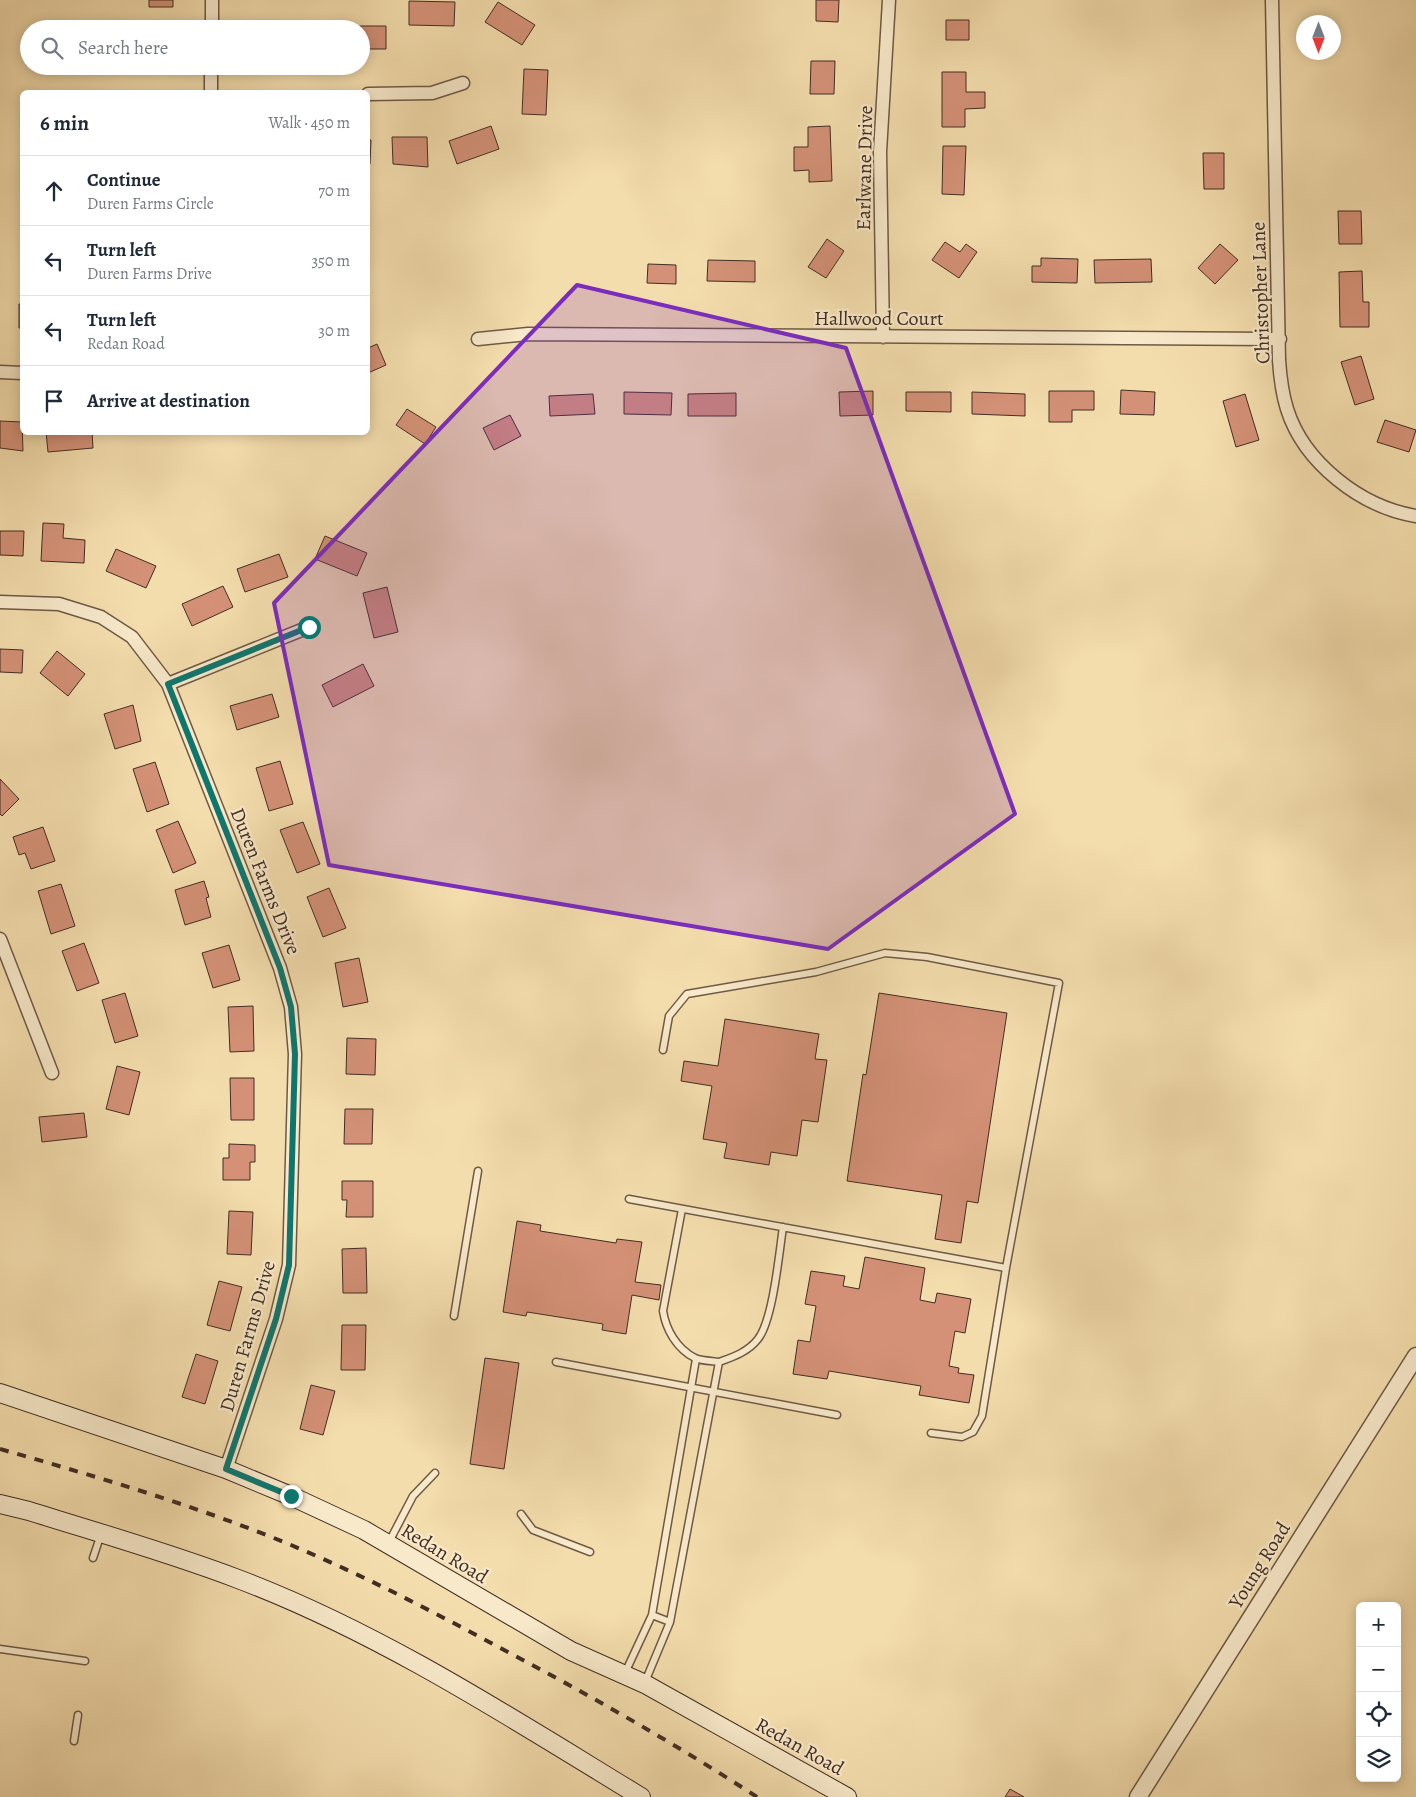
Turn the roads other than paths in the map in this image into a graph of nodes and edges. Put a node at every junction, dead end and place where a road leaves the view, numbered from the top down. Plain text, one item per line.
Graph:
1 (212, 0) edge
2 (889, 0) edge
3 (1272, 0) edge
4 (212, 20) edge
5 (211, 75) edge
6 (463, 83) dead end
7 (211, 90) edge
8 (370, 94) edge
9 (883, 337) junction
10 (478, 339) dead end
11 (1280, 339) junction
12 (0, 372) edge
13 (20, 372) edge
14 (1416, 516) edge
15 (0, 602) edge
16 (309, 627) dead end
17 (168, 684) junction
18 (0, 939) edge
19 (663, 1050) dead end
20 (52, 1073) dead end
21 (478, 1171) dead end
22 (629, 1199) dead end
23 (682, 1209) junction
24 (783, 1227) junction
25 (1006, 1268) junction
26 (454, 1316) dead end
27 (1416, 1356) edge
28 (696, 1359) junction
29 (556, 1362) dead end
30 (719, 1362) junction
31 (692, 1387) junction
32 (713, 1391) junction
33 (0, 1393) edge
34 (837, 1415) dead end
35 (932, 1433) dead end
36 (226, 1469) junction
37 (435, 1473) dead end
38 (0, 1504) edge
39 (521, 1514) dead end
40 (101, 1534) junction
41 (388, 1544) junction
42 (590, 1552) dead end
43 (93, 1558) dead end
44 (652, 1615) junction
45 (670, 1622) junction
46 (0, 1649) edge
47 (85, 1660) dead end
48 (624, 1675) junction
49 (645, 1684) junction
50 (78, 1715) dead end
51 (74, 1741) dead end
52 (642, 1797) edge
53 (847, 1797) edge
54 (1138, 1797) edge

1 - 4 street
2 - 9 street, Earlwane Drive
3 - 11 street, Christopher Lane
5 - 7 street
6 - 8 street
9 - 10 street, Hallwood Court
9 - 11 street, Hallwood Court
11 - 14 street, Christopher Lane
12 - 13 street
15 - 17 street, Duren Farms Drive
16 - 17 street
17 - 36 street, Duren Farms Drive
18 - 20 street
19 - 25 lane
21 - 26 lane
22 - 23 lane
23 - 24 lane
23 - 28 lane
24 - 25 lane
24 - 30 lane
25 - 35 lane
27 - 54 street, Young Road
28 - 30 lane
28 - 31 lane
29 - 31 lane
30 - 32 lane
31 - 32 lane
31 - 44 lane
32 - 34 lane
32 - 45 lane
33 - 36 main road, Redan Road
36 - 41 main road, Redan Road
37 - 41 lane
38 - 40 main road
39 - 42 lane
40 - 43 lane
40 - 52 main road
41 - 48 main road, Redan Road
44 - 45 lane
44 - 48 lane
45 - 49 lane
46 - 47 lane
48 - 49 main road, Redan Road
49 - 53 main road, Redan Road
50 - 51 lane

